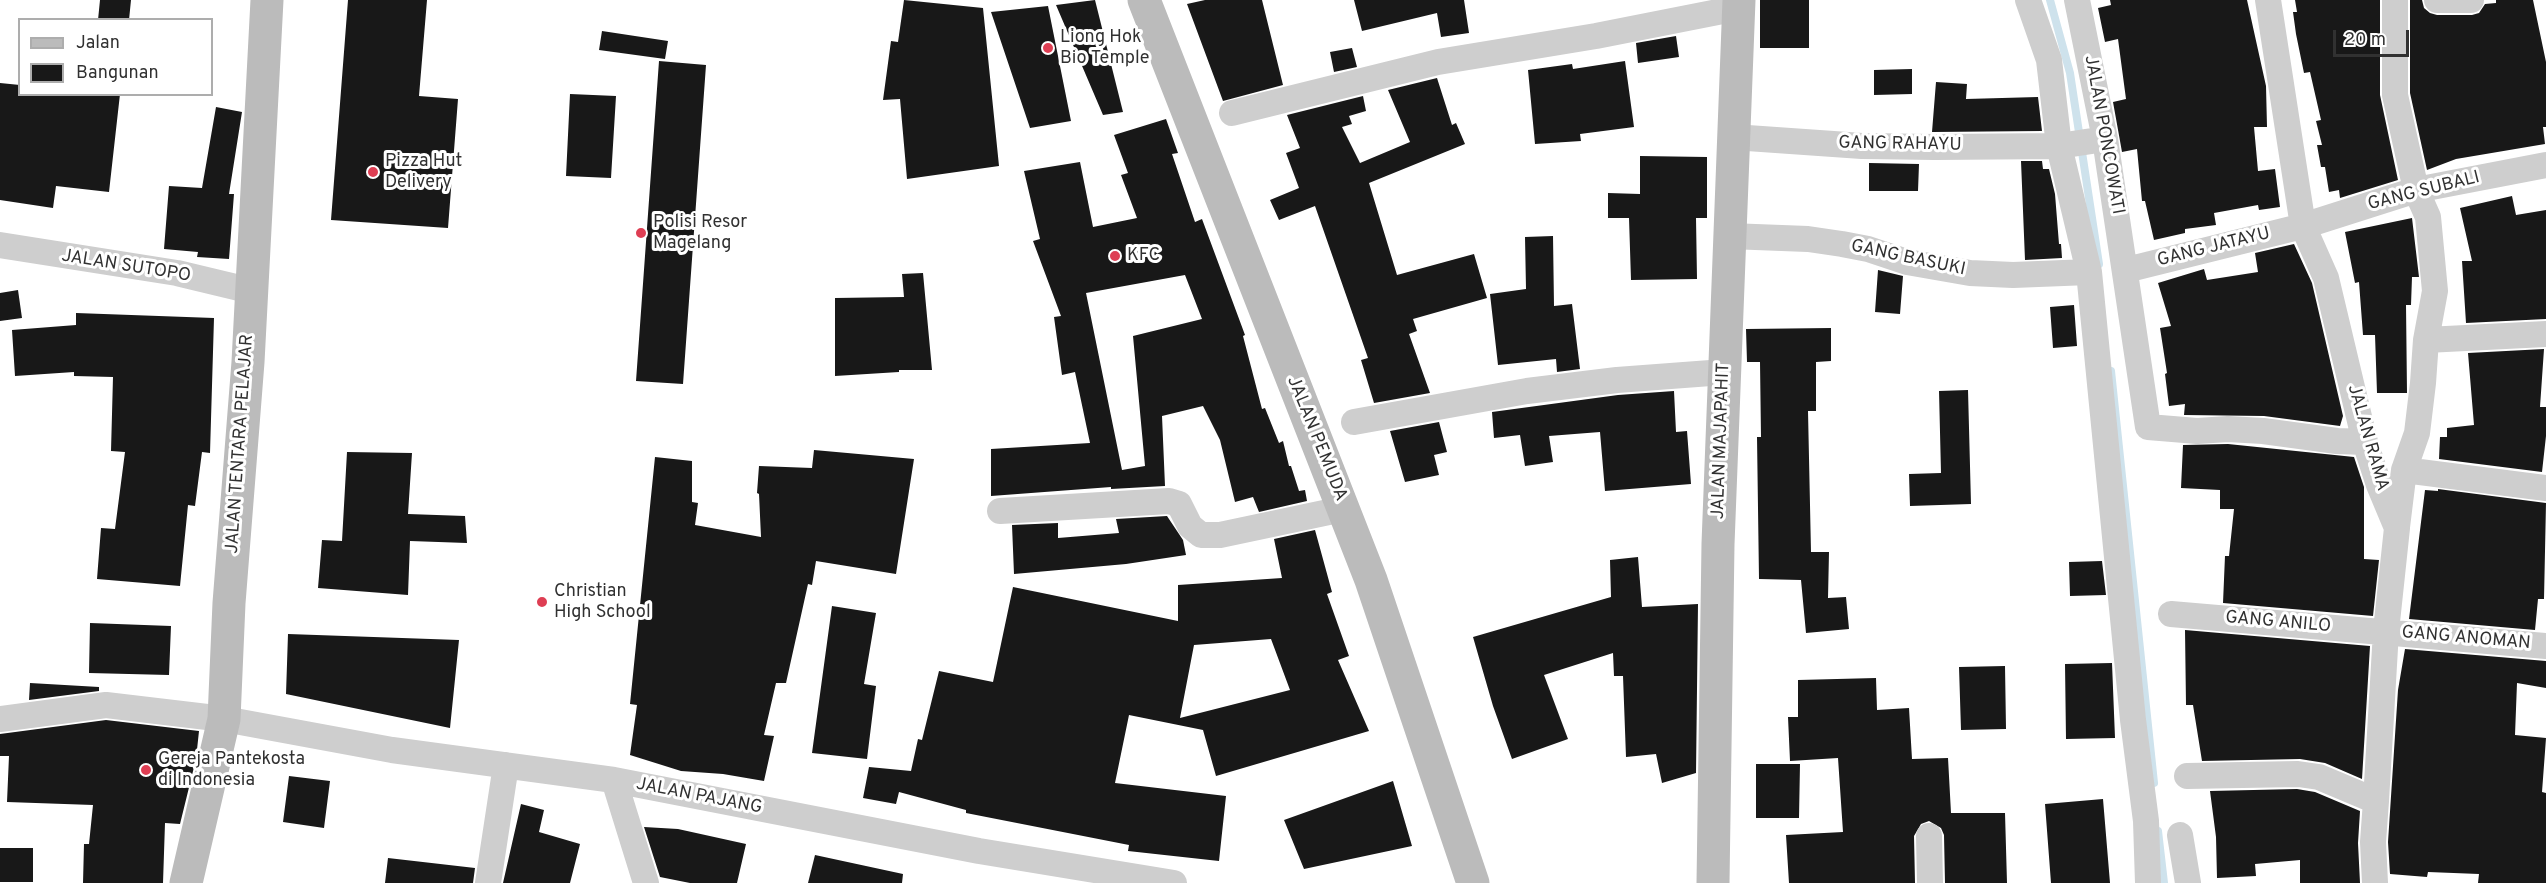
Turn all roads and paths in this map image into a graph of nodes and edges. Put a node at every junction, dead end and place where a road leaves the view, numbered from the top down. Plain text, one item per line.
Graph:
1 (267, 0) edge
2 (1144, 0) edge
3 (2028, 0) edge
4 (2077, 0) edge
5 (2268, 0) edge
6 (2395, 0) edge
7 (2437, 0) edge
8 (2471, 0) edge
9 (1738, 4) edge
10 (1232, 113) dead end
11 (1733, 137) junction
12 (2100, 140) junction
13 (2063, 146) junction
14 (2546, 165) edge
15 (2416, 190) junction
16 (2303, 226) junction
17 (1729, 236) junction
18 (0, 245) edge
19 (2126, 270) junction
20 (2089, 272) junction
21 (252, 291) junction
22 (2546, 334) edge
23 (2426, 339) junction
24 (1724, 372) junction
25 (1354, 422) dead end
26 (2365, 441) junction
27 (2404, 470) junction
28 (2546, 488) edge
29 (1343, 510) junction
30 (1000, 511) dead end
31 (2397, 528) junction
32 (2170, 614) dead end
33 (2386, 631) junction
34 (2546, 646) edge
35 (0, 719) edge
36 (224, 719) junction
37 (506, 765) junction
38 (2187, 776) dead end
39 (614, 780) junction
40 (2376, 801) junction
41 (2180, 835) dead end
42 (1929, 836) dead end
43 (186, 883) edge
44 (488, 883) edge
45 (646, 883) edge
46 (1174, 883) edge
47 (1473, 883) edge
48 (1713, 883) edge
49 (1930, 883) edge
50 (2148, 883) edge
51 (2188, 883) edge
52 (2375, 883) edge

1 - 21 main road, JALAN TENTARA PELAJAR
2 - 29 main road, JALAN PEMUDA
3 - 13 street
4 - 12 street, JALAN PONCOWATI
5 - 16 street, JALAN RAMA
6 - 15 street
7 - 8 street
9 - 10 street
9 - 11 main road, JALAN MAJAPAHIT
11 - 13 street, GANG RAHAYU
11 - 17 main road, JALAN MAJAPAHIT
12 - 13 street, GANG RAHAYU
12 - 19 street, JALAN PONCOWATI
13 - 20 street
14 - 15 street, GANG SUBALI
15 - 16 street, GANG SUBALI
15 - 23 street
16 - 19 street, GANG JATAYU
16 - 26 street, JALAN RAMA
17 - 20 street, GANG BASUKI
17 - 24 main road, JALAN MAJAPAHIT
18 - 21 street, JALAN SUTOPO
19 - 26 street, JALAN PONCOWATI
20 - 50 street
21 - 36 main road, JALAN TENTARA PELAJAR
22 - 23 street
23 - 27 street
24 - 25 street
24 - 48 main road, JALAN MAJAPAHIT
26 - 31 street, JALAN RAMA
27 - 28 street
27 - 31 street
29 - 30 street
29 - 47 main road, JALAN PEMUDA
31 - 33 street, JALAN RAMA
32 - 33 street, GANG ANILO
33 - 34 street, GANG ANOMAN
33 - 40 street, JALAN RAMA
35 - 36 street, JALAN PAJANG
36 - 37 street, JALAN PAJANG
36 - 43 main road, JALAN TENTARA PELAJAR
37 - 39 street, JALAN PAJANG
37 - 44 street
38 - 40 street
39 - 45 street
39 - 46 street, JALAN PAJANG
40 - 52 street, JALAN RAMA
41 - 51 street
42 - 49 street

